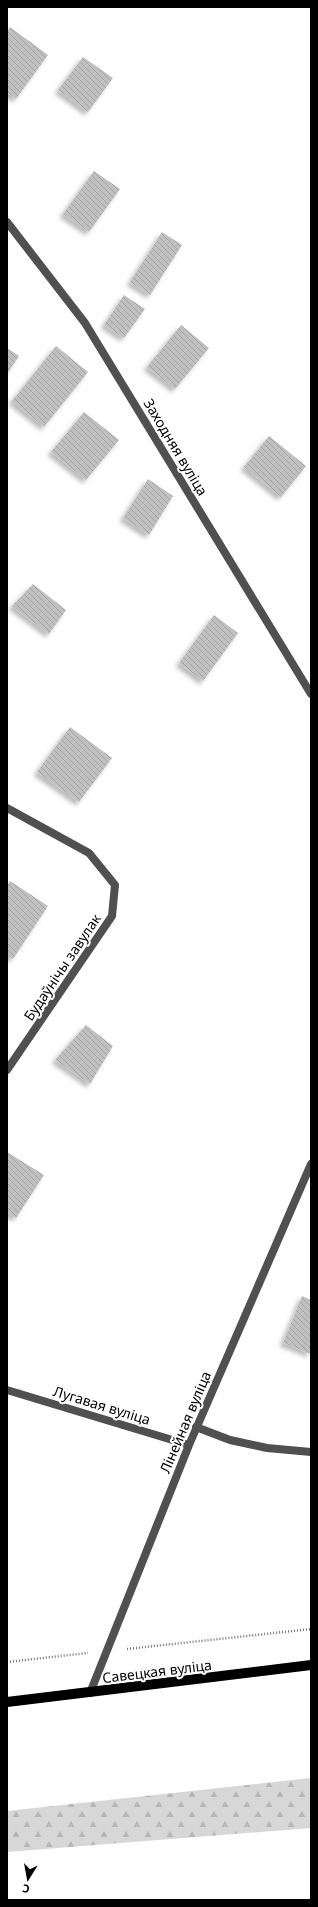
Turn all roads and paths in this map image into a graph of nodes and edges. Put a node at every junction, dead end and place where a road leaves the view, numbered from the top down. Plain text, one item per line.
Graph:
1 (7, 222) edge
2 (311, 694) edge
3 (7, 808) edge
4 (7, 1070) edge
5 (311, 1164) edge
6 (7, 1390) edge
7 (196, 1427) junction
8 (189, 1445) junction
9 (311, 1452) edge
10 (311, 1628) edge
11 (107, 1651) junction
12 (7, 1662) edge
13 (311, 1665) edge
14 (90, 1693) junction
15 (7, 1702) edge

1 - 2 street, Заходняя вуліца
3 - 4 street, Будаўнічы завулак
5 - 7 street, Лінейная вуліца
6 - 8 street, Лугавая вуліца
7 - 8 street, Лінейная вуліца
7 - 9 street
8 - 11 street, Лінейная вуліца
10 - 11 path
11 - 12 path
11 - 14 street, Лінейная вуліца
13 - 14 main road, Савецкая вуліца
14 - 15 main road, Савецкая вуліца

